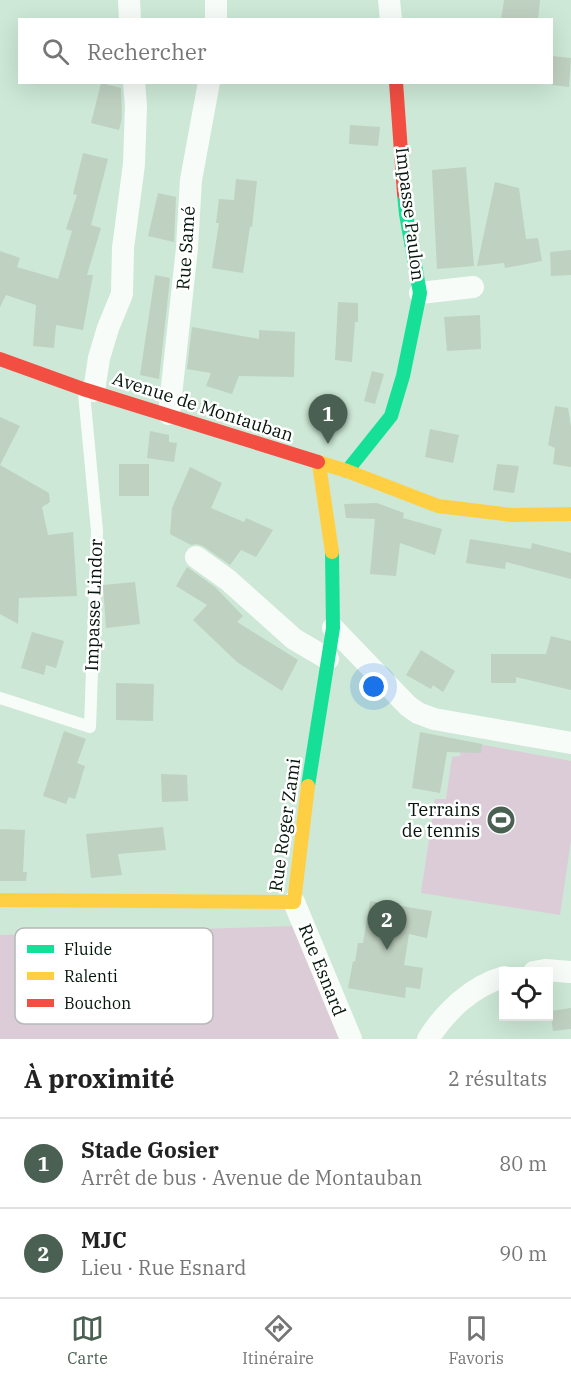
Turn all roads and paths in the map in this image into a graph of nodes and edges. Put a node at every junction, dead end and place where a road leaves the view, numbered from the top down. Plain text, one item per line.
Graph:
1 (129, 0) edge
2 (216, 0) edge
3 (389, 0) edge
4 (130, 18) edge
5 (216, 18) edge
6 (391, 18) edge
7 (134, 84) edge
8 (209, 84) edge
9 (396, 84) edge
10 (472, 287) dead end
11 (420, 293) junction
12 (0, 359) edge
13 (88, 390) junction
14 (169, 414) junction
15 (319, 464) junction
16 (347, 471) junction
17 (571, 514) edge
18 (196, 557) dead end
19 (333, 628) junction
20 (328, 659) junction
21 (0, 698) edge
22 (571, 743) edge
23 (0, 900) edge
24 (294, 902) junction
25 (553, 972) edge
26 (571, 972) edge
27 (499, 979) edge
28 (351, 1039) edge
29 (428, 1039) edge

1 - 4 street
2 - 5 street
3 - 6 street
7 - 13 street
8 - 14 street, Rue Samé
9 - 11 street, Impasse Paulon
10 - 11 street
11 - 16 street, Impasse Paulon
12 - 13 street, Avenue de Montauban
13 - 14 street, Avenue de Montauban
13 - 21 lane, Impasse Lindor
14 - 15 street, Avenue de Montauban
15 - 16 street, Avenue de Montauban
15 - 19 street, Rue Roger Zami
16 - 17 street, Avenue de Montauban
18 - 20 street
19 - 20 street, Rue Roger Zami
19 - 22 street
20 - 24 street, Rue Roger Zami
23 - 24 street, Rue Roger Zami
24 - 28 street, Rue Esnard
25 - 26 street
27 - 29 street

